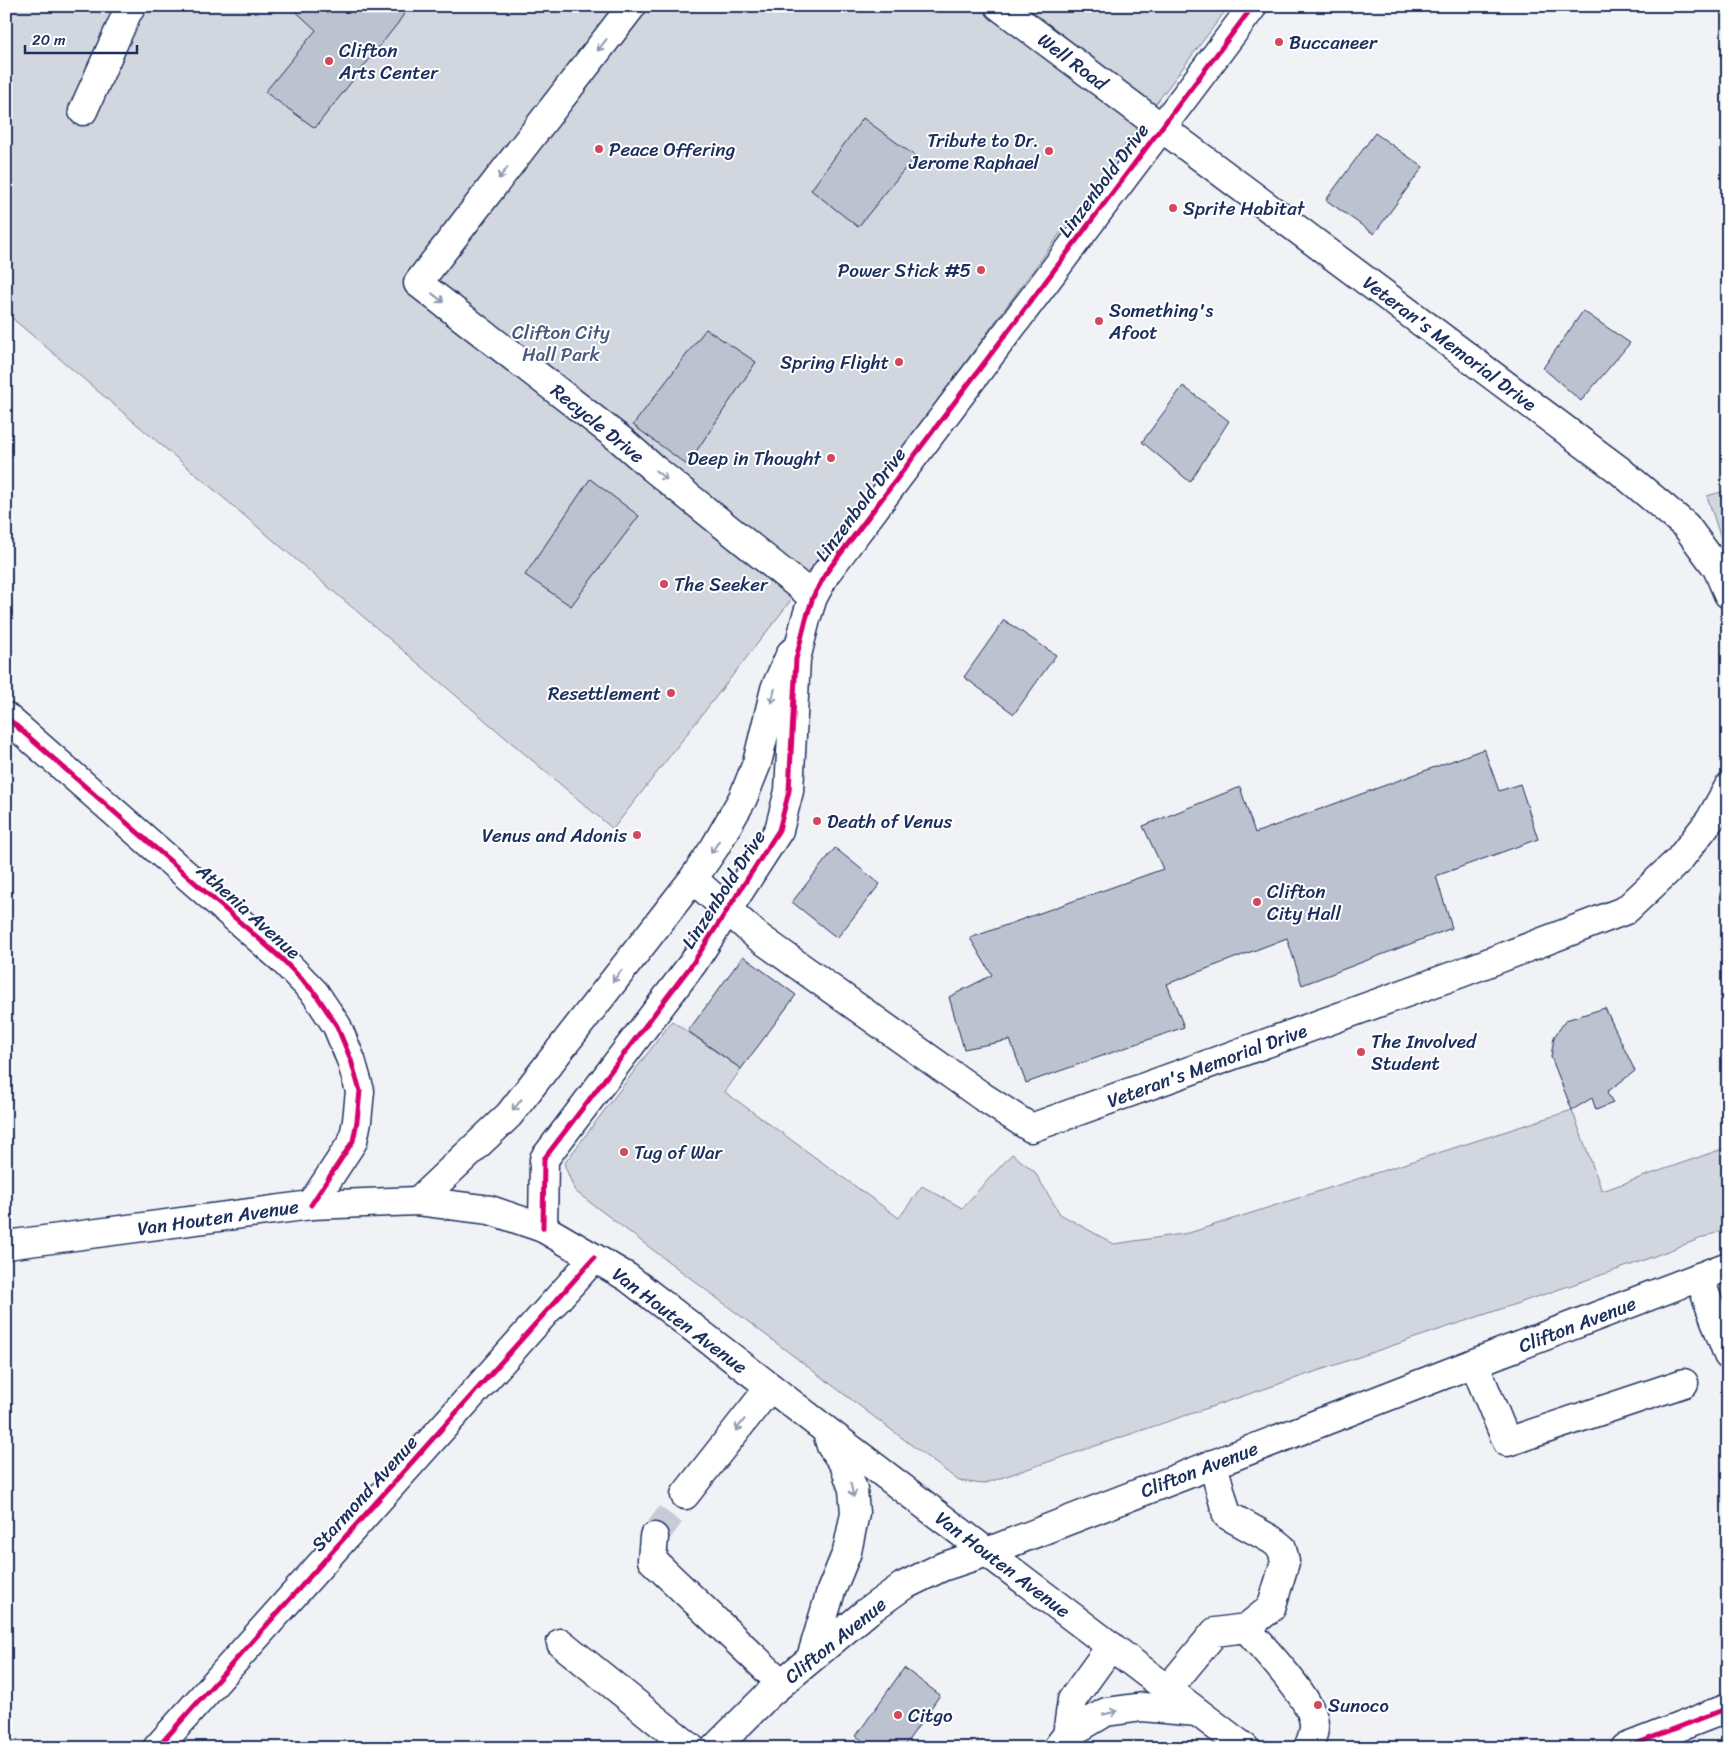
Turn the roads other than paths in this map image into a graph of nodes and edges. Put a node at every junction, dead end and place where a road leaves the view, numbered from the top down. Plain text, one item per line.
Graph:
1 (132, 6) edge
2 (632, 6) edge
3 (999, 6) edge
4 (1253, 6) edge
5 (83, 111) dead end
6 (1154, 121) junction
7 (1728, 594) edge
8 (809, 608) junction
9 (6, 717) edge
10 (1728, 788) edge
11 (693, 878) junction
12 (728, 909) junction
13 (418, 1201) junction
14 (311, 1205) junction
15 (543, 1228) junction
16 (6, 1246) edge
17 (594, 1258) junction
18 (1728, 1266) edge
19 (1699, 1277) junction
20 (1728, 1355) edge
21 (1474, 1363) junction
22 (1684, 1383) dead end
23 (770, 1387) junction
24 (826, 1430) junction
25 (1213, 1464) junction
26 (685, 1495) tunnel mouth
27 (654, 1536) tunnel mouth
28 (987, 1552) junction
29 (1246, 1628) junction
30 (561, 1643) dead end
31 (1111, 1646) junction
32 (811, 1658) junction
33 (781, 1684) junction
34 (1168, 1689) junction
35 (1728, 1708) edge
36 (1197, 1712) junction
37 (1062, 1741) edge
38 (157, 1748) edge
39 (691, 1748) edge
40 (715, 1748) edge
41 (1245, 1748) edge
42 (1308, 1748) edge
43 (1625, 1748) edge

1 - 5 street
2 -> 8 street, Recycle Drive
3 - 6 street, Well Road
4 - 6 street, Linzenbold Drive
6 - 7 street, Veteran's Memorial Drive
6 - 8 street, Linzenbold Drive
8 -> 11 street, Linzenbold Drive
8 - 12 street, Linzenbold Drive
9 - 14 street, Athenia Avenue
10 - 12 street, Veteran's Memorial Drive
11 - 12 street, Veteran's Memorial Drive
11 -> 13 street, Linzenbold Drive
12 - 15 street, Linzenbold Drive
13 - 14 street, Van Houten Avenue
13 - 15 street, Van Houten Avenue
14 - 16 street, Van Houten Avenue
15 - 17 street, Van Houten Avenue
17 - 23 street, Van Houten Avenue
17 - 38 street, Starmond Avenue
18 - 19 street, Clifton Avenue
19 - 20 street
19 - 21 street, Clifton Avenue
21 - 22 street
21 - 25 street, Clifton Avenue
23 - 24 street, Van Houten Avenue
23 -> 26 street
24 - 28 street, Van Houten Avenue
24 -> 32 street
25 - 28 street, Clifton Avenue
25 - 29 street
27 - 33 street
28 - 31 street, Van Houten Avenue
28 - 32 street, Clifton Avenue
29 - 34 street
29 - 42 street
30 - 39 street
31 - 34 street, Van Houten Avenue
31 - 37 street
32 - 33 street, Clifton Avenue
33 - 40 street, Clifton Avenue
34 - 36 street, Van Houten Avenue
35 - 43 street
37 -> 36 street
36 - 41 street, Van Houten Avenue

